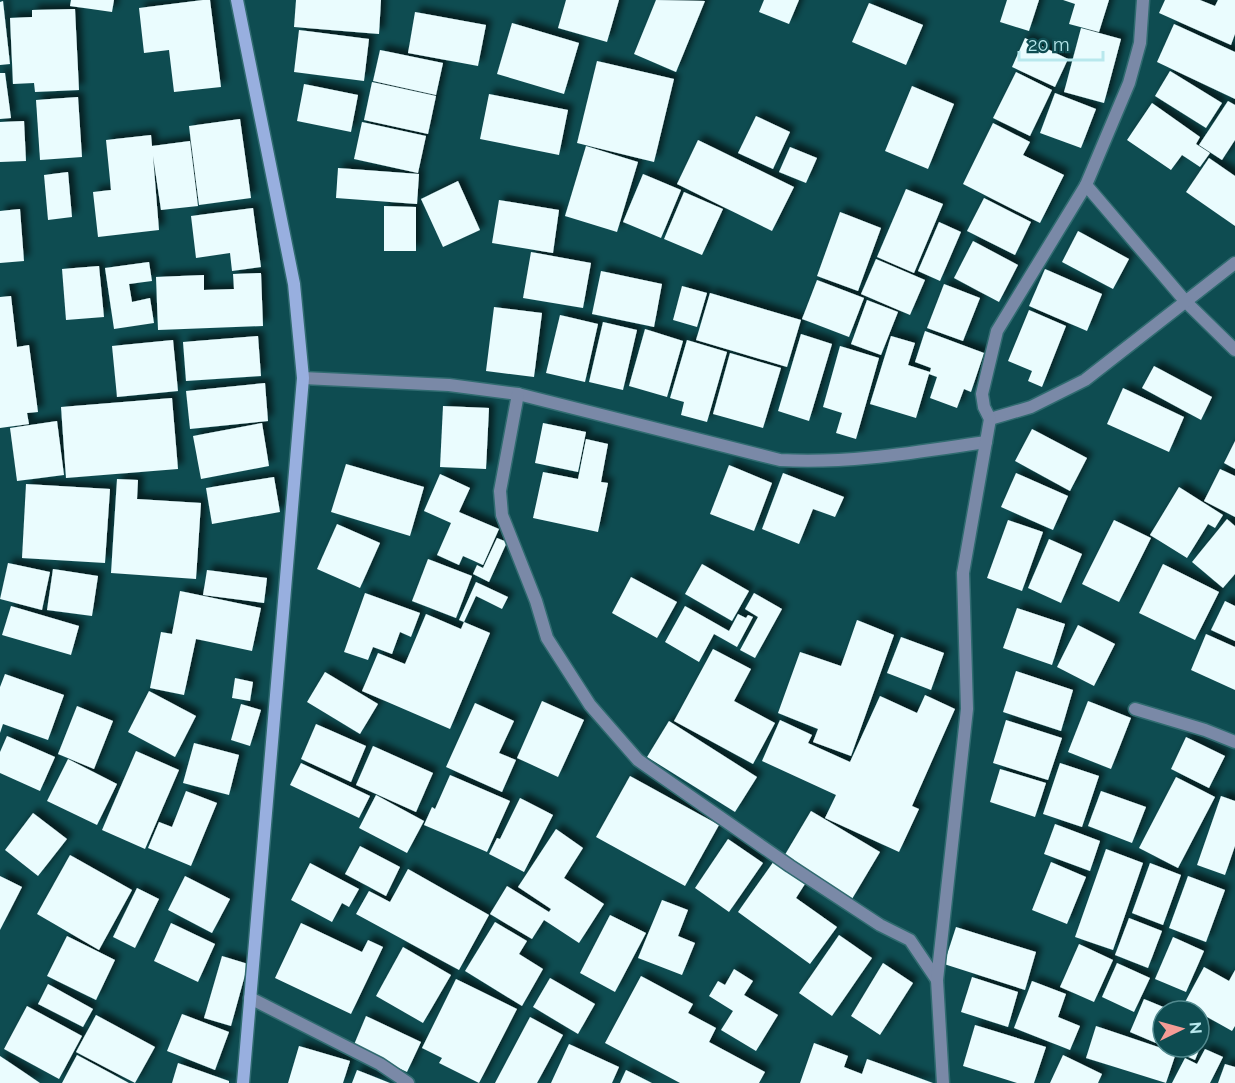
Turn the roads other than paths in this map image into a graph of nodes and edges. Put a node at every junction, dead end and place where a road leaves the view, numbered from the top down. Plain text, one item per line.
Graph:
1 (237, 0) edge
2 (1143, 0) edge
3 (1086, 185) junction
4 (1235, 263) edge
5 (1186, 302) junction
6 (1235, 350) edge
7 (303, 378) junction
8 (518, 394) junction
9 (990, 419) junction
10 (986, 442) junction
11 (1136, 709) dead end
12 (1235, 742) edge
13 (937, 981) junction
14 (249, 998) junction
15 (243, 1083) edge
16 (408, 1083) edge
17 (944, 1083) edge

1 - 7 street
2 - 3 street
3 - 5 street
3 - 9 street
4 - 5 street
5 - 6 street
5 - 9 street
7 - 8 street
7 - 14 street
8 - 10 street
8 - 13 street
9 - 10 street
10 - 13 street
11 - 12 street
13 - 17 street
14 - 15 street
14 - 16 street

